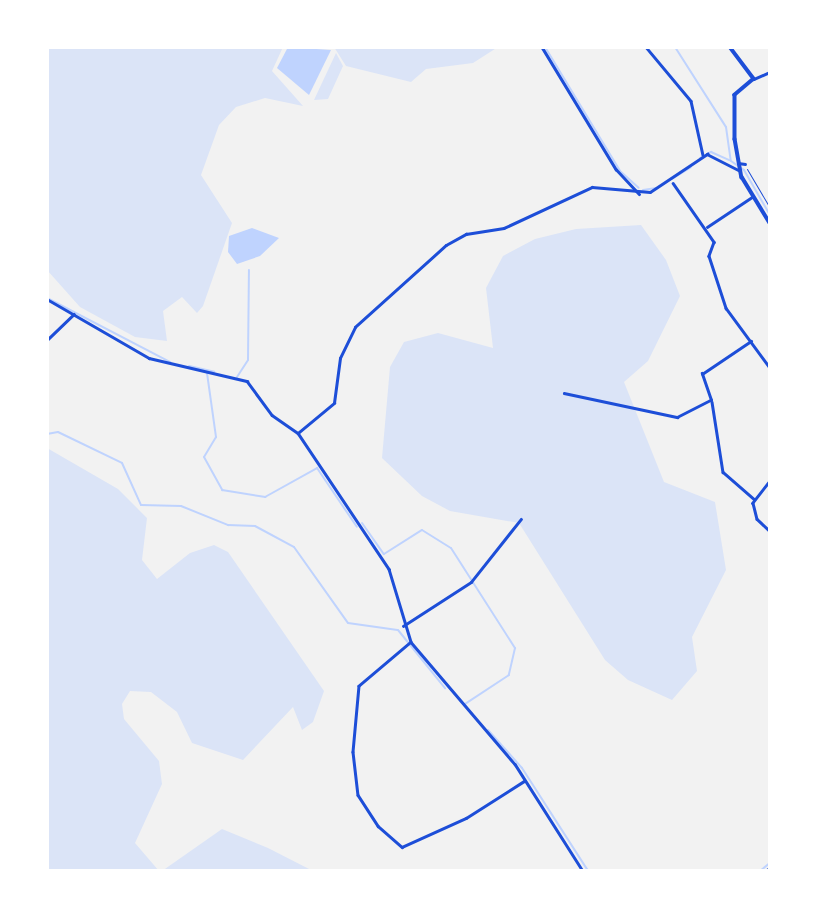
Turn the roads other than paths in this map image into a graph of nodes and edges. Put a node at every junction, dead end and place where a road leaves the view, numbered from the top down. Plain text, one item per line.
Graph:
1 (542, 47) edge
2 (646, 47) edge
3 (730, 47) edge
4 (770, 72) edge
5 (754, 79) junction
6 (703, 155) junction
7 (746, 164) road end
8 (739, 167) junction
9 (673, 183) junction
10 (639, 194) junction
11 (752, 197) junction
12 (770, 223) edge
13 (706, 227) junction
14 (47, 299) edge
15 (74, 314) junction
16 (47, 340) edge
17 (751, 341) junction
18 (768, 361) edge
19 (770, 368) edge
20 (564, 393) dead end
21 (711, 400) junction
22 (298, 433) junction
23 (770, 481) edge
24 (754, 499) junction
25 (521, 520) dead end
26 (770, 531) edge
27 (403, 626) junction
28 (409, 644) junction
29 (524, 780) junction
30 (770, 868) edge
31 (583, 871) edge
32 (765, 871) edge

1 - 10 street
2 - 6 street
3 - 5 street
4 - 5 street
5 - 8 street
6 - 8 street
6 - 9 street
7 - 8 street
8 - 11 street
9 - 10 street
9 - 13 street
10 - 22 street
11 - 12 street
11 - 13 street
13 - 17 street
14 - 15 street
15 - 16 street
15 - 22 street
17 - 18 street
17 - 21 street
18 - 19 street
20 - 21 street
21 - 24 street
22 - 27 street
23 - 24 street
24 - 26 street
25 - 27 street
27 - 28 street
28 - 29 street
28 - 29 street
29 - 31 street
30 - 32 street

